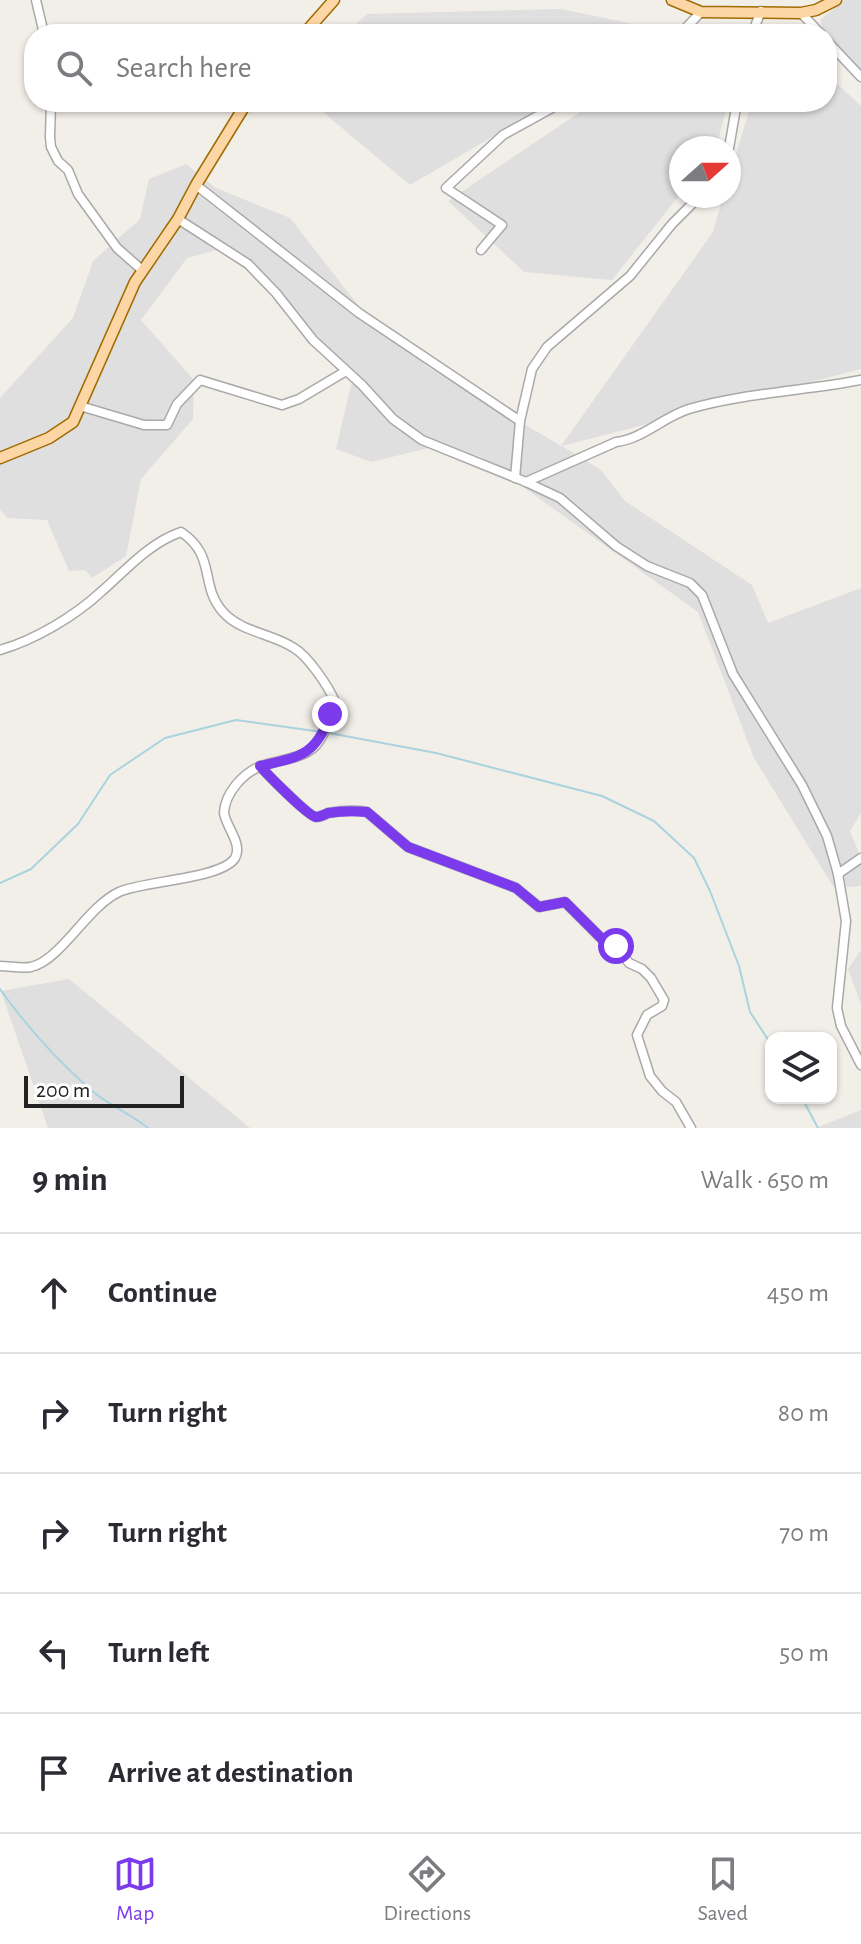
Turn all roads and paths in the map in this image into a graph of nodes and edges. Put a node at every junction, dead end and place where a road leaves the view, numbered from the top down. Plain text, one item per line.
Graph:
1 (36, 0) edge
2 (334, 0) edge
3 (672, 0) edge
4 (836, 0) edge
5 (761, 11) junction
6 (701, 12) junction
7 (801, 13) junction
8 (42, 24) edge
9 (313, 24) edge
10 (690, 24) edge
11 (756, 24) edge
12 (811, 24) edge
13 (837, 52) edge
14 (861, 77) edge
15 (51, 112) edge
16 (241, 112) edge
17 (540, 112) edge
18 (735, 112) edge
19 (731, 136) edge
20 (196, 185) junction
21 (688, 208) edge
22 (178, 219) junction
23 (481, 250) dead end
24 (142, 270) junction
25 (346, 371) junction
26 (861, 380) edge
27 (80, 406) junction
28 (520, 421) junction
29 (0, 458) edge
30 (515, 478) junction
31 (526, 482) junction
32 (0, 650) edge
33 (260, 766) junction
34 (861, 858) edge
35 (838, 874) junction
36 (0, 966) edge
37 (861, 1065) edge
38 (691, 1128) edge

1 - 8 street
2 - 9 main road
3 - 6 main road
4 - 7 main road
5 - 6 main road
5 - 7 main road
5 - 11 street
6 - 10 street
7 - 12 street
13 - 14 street
15 - 24 street
16 - 20 main road
17 - 23 street
18 - 19 street
20 - 22 main road
20 - 28 street
21 - 28 street
22 - 24 main road
22 - 25 street
24 - 27 main road
25 - 27 street
25 - 30 street
26 - 31 street
27 - 29 main road
28 - 30 street
30 - 31 street
31 - 35 street
32 - 33 street
33 - 36 street
33 - 38 street
34 - 35 street
35 - 37 street

